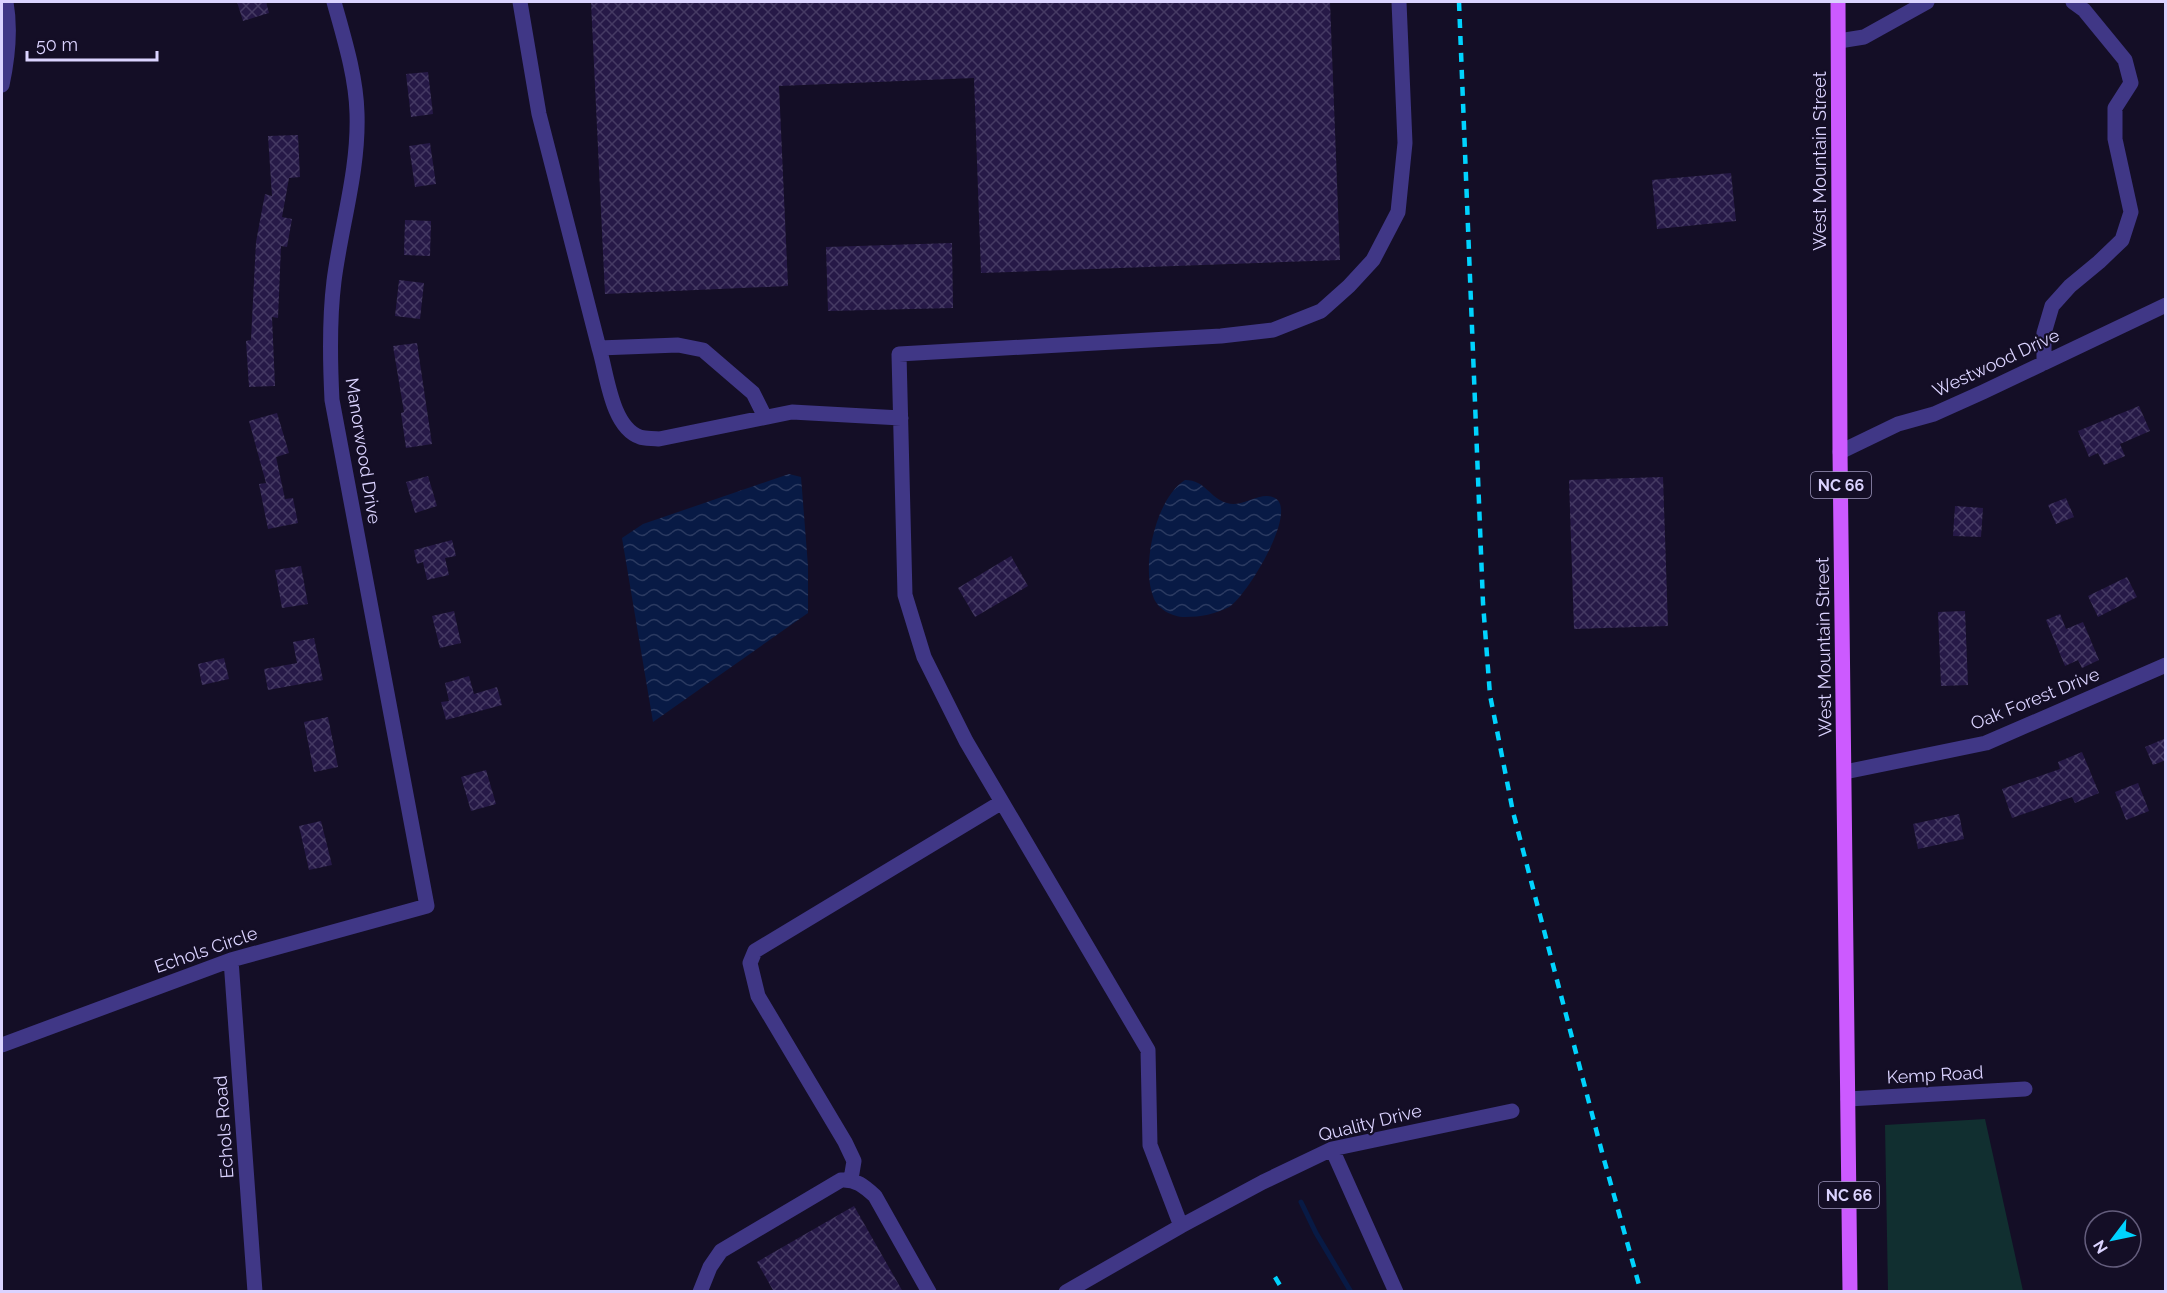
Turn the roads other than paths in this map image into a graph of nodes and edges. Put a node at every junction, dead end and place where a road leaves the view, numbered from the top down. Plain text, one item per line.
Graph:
1 (6, 2) edge
2 (334, 2) edge
3 (520, 2) edge
4 (1399, 2) edge
5 (1838, 2) edge
6 (1927, 2) edge
7 (2073, 2) edge
8 (1839, 41) junction
9 (2, 85) edge
10 (2166, 305) edge
11 (599, 348) junction
12 (2043, 363) junction
13 (765, 417) junction
14 (901, 418) junction
15 (1840, 452) junction
16 (2166, 665) edge
17 (1845, 772) junction
18 (1002, 802) junction
19 (427, 906) joint
20 (231, 960) junction
21 (2, 1045) edge
22 (2025, 1089) dead end
23 (1848, 1099) junction
24 (1512, 1111) dead end
25 (1332, 1149) junction
26 (851, 1179) junction
27 (1181, 1226) junction
28 (255, 1292) edge
29 (700, 1292) edge
30 (929, 1292) edge
31 (1066, 1292) edge
32 (1395, 1292) edge
33 (1850, 1292) edge

1 - 9 street
2 - 19 street, Manorwood Drive
3 - 11 street
4 - 14 street
5 - 8 main road, West Mountain Street / NC 66
6 - 8 street
7 - 12 street
8 - 15 main road, West Mountain Street / NC 66
10 - 12 street, Westwood Drive
11 - 13 street
11 - 13 street
12 - 15 street, Westwood Drive
13 - 14 street
14 - 18 street
15 - 17 main road, West Mountain Street / NC 66
16 - 17 street, Oak Forest Drive
17 - 23 main road, West Mountain Street / NC 66
18 - 26 street
18 - 27 street
19 - 20 street, Echols Circle
20 - 21 street, Echols Circle
20 - 28 street, Echols Road
22 - 23 street, Kemp Road
23 - 33 main road, West Mountain Street / NC 66
24 - 25 street, Quality Drive
25 - 27 street, Quality Drive
25 - 32 street
26 - 29 street
26 - 30 street
27 - 31 street, Quality Drive

